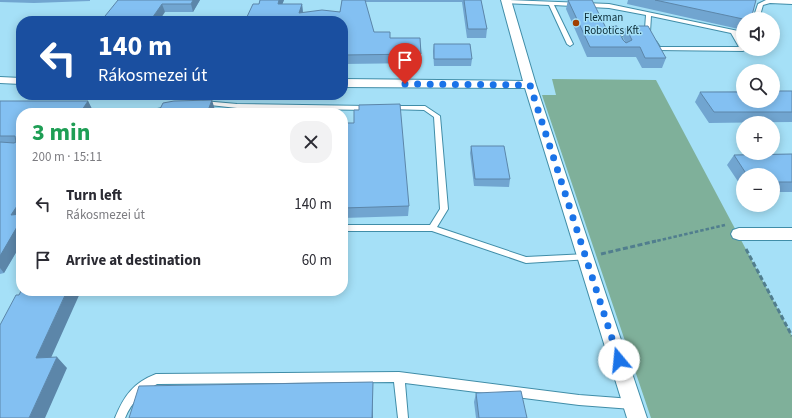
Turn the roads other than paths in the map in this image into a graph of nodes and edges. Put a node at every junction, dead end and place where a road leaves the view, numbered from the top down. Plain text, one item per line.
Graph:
1 (613, 0) edge
2 (769, 0) edge
3 (506, 1) edge
4 (792, 2) edge
5 (551, 4) junction
6 (609, 6) junction
7 (758, 12) edge
8 (649, 14) junction
9 (648, 31) junction
10 (733, 32) junction
11 (736, 33) edge
12 (736, 37) edge
13 (570, 44) dead end
14 (624, 49) edge
15 (736, 49) edge
16 (0, 80) edge
17 (16, 81) edge
18 (348, 83) edge
19 (530, 85) junction
20 (193, 104) edge
21 (180, 106) edge
22 (171, 108) edge
23 (222, 108) edge
24 (348, 108) edge
25 (378, 108) edge
26 (386, 108) edge
27 (348, 228) edge
28 (432, 228) junction
29 (738, 234) road end
30 (792, 234) edge
31 (587, 257) junction
32 (399, 377) junction
33 (635, 411) edge
34 (120, 418) edge
35 (403, 418) edge

1 - 6 lane
2 - 4 lane
2 - 7 lane
3 - 5 lane
3 - 19 street
5 - 6 lane
5 - 13 lane
6 - 8 lane
8 - 9 lane
8 - 10 lane
9 - 14 lane
9 - 15 lane
10 - 11 lane
10 - 12 lane
16 - 17 street
18 - 19 street
19 - 31 street
20 - 23 lane
21 - 22 lane
24 - 25 lane
26 - 28 lane
27 - 28 lane
28 - 31 lane
29 - 30 street
31 - 33 street
32 - 33 lane
32 - 34 lane
32 - 35 lane

